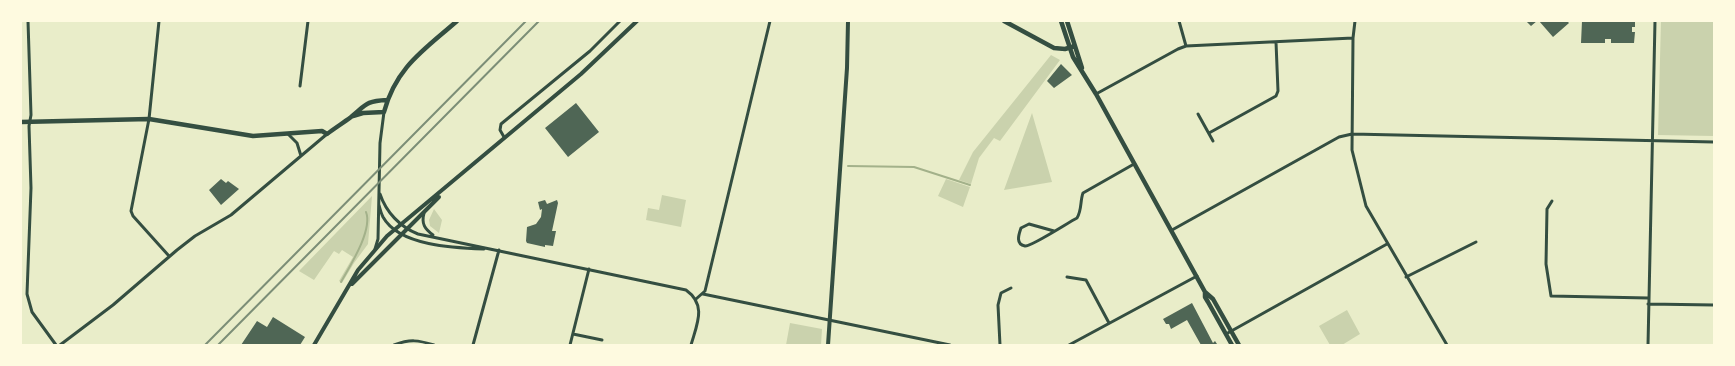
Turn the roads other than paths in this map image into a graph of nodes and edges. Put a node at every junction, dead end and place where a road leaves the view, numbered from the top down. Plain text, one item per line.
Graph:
1 (28, 21) edge
2 (159, 21) edge
3 (308, 21) edge
4 (620, 21) edge
5 (637, 21) edge
6 (770, 21) edge
7 (848, 21) edge
8 (1004, 21) edge
9 (1061, 21) edge
10 (1067, 21) edge
11 (1179, 21) edge
12 (1355, 21) edge
13 (1655, 21) edge
14 (455, 22) edge
15 (1353, 38) junction
16 (1276, 42) junction
17 (1075, 46) junction
18 (1186, 46) junction
19 (1070, 48) junction
20 (1084, 74) junction
21 (300, 86) dead end
22 (1096, 94) junction
23 (387, 100) junction
24 (384, 112) junction
25 (1198, 114) dead end
26 (352, 116) junction
27 (150, 119) junction
28 (30, 121) junction
29 (21, 122) edge
30 (1209, 133) junction
31 (288, 134) junction
32 (327, 134) junction
33 (1352, 134) junction
34 (504, 137) junction
35 (1214, 141) dead end
36 (1653, 141) junction
37 (1714, 142) edge
38 (301, 156) junction
39 (1134, 164) junction
40 (448, 186) junction
41 (380, 194) junction
42 (1552, 201) dead end
43 (379, 204) junction
44 (424, 212) junction
45 (401, 224) junction
46 (395, 229) junction
47 (408, 229) junction
48 (1172, 230) junction
49 (1054, 231) junction
50 (402, 234) junction
51 (434, 237) junction
52 (1476, 242) dead end
53 (1387, 244) junction
54 (492, 249) junction
55 (499, 250) junction
56 (374, 251) junction
57 (169, 256) junction
58 (589, 269) junction
59 (1197, 276) junction
60 (1067, 277) dead end
61 (1406, 277) junction
62 (349, 286) junction
63 (1010, 288) dead end
64 (1206, 292) junction
65 (703, 294) junction
66 (1648, 298) junction
67 (696, 299) junction
68 (1648, 304) junction
69 (1714, 305) edge
70 (830, 320) junction
71 (1109, 323) junction
72 (1231, 332) junction
73 (573, 334) junction
74 (1226, 334) junction
75 (602, 340) dead end
76 (56, 345) edge
77 (60, 345) edge
78 (314, 345) edge
79 (394, 345) edge
80 (434, 345) edge
81 (473, 345) edge
82 (570, 345) edge
83 (692, 345) edge
84 (828, 345) edge
85 (950, 345) edge
86 (1000, 345) edge
87 (1069, 345) edge
88 (1232, 345) edge
89 (1238, 345) edge
90 (1447, 345) edge
91 (1648, 345) edge

1 - 28 street
2 - 27 street
3 - 21 street
4 - 34 street
5 - 34 street
6 - 65 street
7 - 70 street
8 - 19 main road
9 - 19 main road
10 - 17 main road
11 - 18 street
12 - 15 street
13 - 36 street
14 - 23 main road
15 - 16 street
15 - 33 street
16 - 18 street
16 - 30 street
17 - 19 main road
17 - 20 main road
18 - 22 street
19 - 20 main road
20 - 22 main road
22 - 39 main road
23 - 24 main road
23 - 26 main road
24 - 26 main road
24 - 41 street
25 - 30 street
26 - 32 main road
27 - 28 main road
27 - 31 main road
27 - 57 street
28 - 29 main road
28 - 76 street
30 - 35 street
31 - 32 main road
31 - 38 street
32 - 38 street
33 - 36 street
33 - 48 street
33 - 53 street
34 - 40 street
36 - 37 street
36 - 66 street
38 - 57 street
39 - 48 main road
39 - 49 street
40 - 44 street
40 - 45 street
41 - 43 street
41 - 45 street
42 - 66 street
43 - 46 street
43 - 56 street
44 - 47 street
44 - 51 street
45 - 46 street
45 - 47 street
46 - 50 street
46 - 56 street
47 - 50 street
47 - 51 street
48 - 59 main road
49 - 49 street
50 - 54 street
50 - 62 street
51 - 54 street
52 - 61 street
53 - 61 street
53 - 72 street
54 - 55 street
55 - 58 street
55 - 81 street
56 - 62 street
57 - 77 street
58 - 67 street
58 - 73 street
59 - 64 main road
59 - 71 street
60 - 71 street
61 - 90 street
62 - 78 street
63 - 86 street
64 - 72 main road
64 - 74 main road
65 - 67 street
65 - 70 street
66 - 68 street
67 - 83 street
68 - 69 street
68 - 91 street
70 - 84 street
70 - 85 street
71 - 87 street
72 - 74 street
72 - 89 main road
73 - 75 street
73 - 82 street
74 - 88 main road
79 - 80 street

